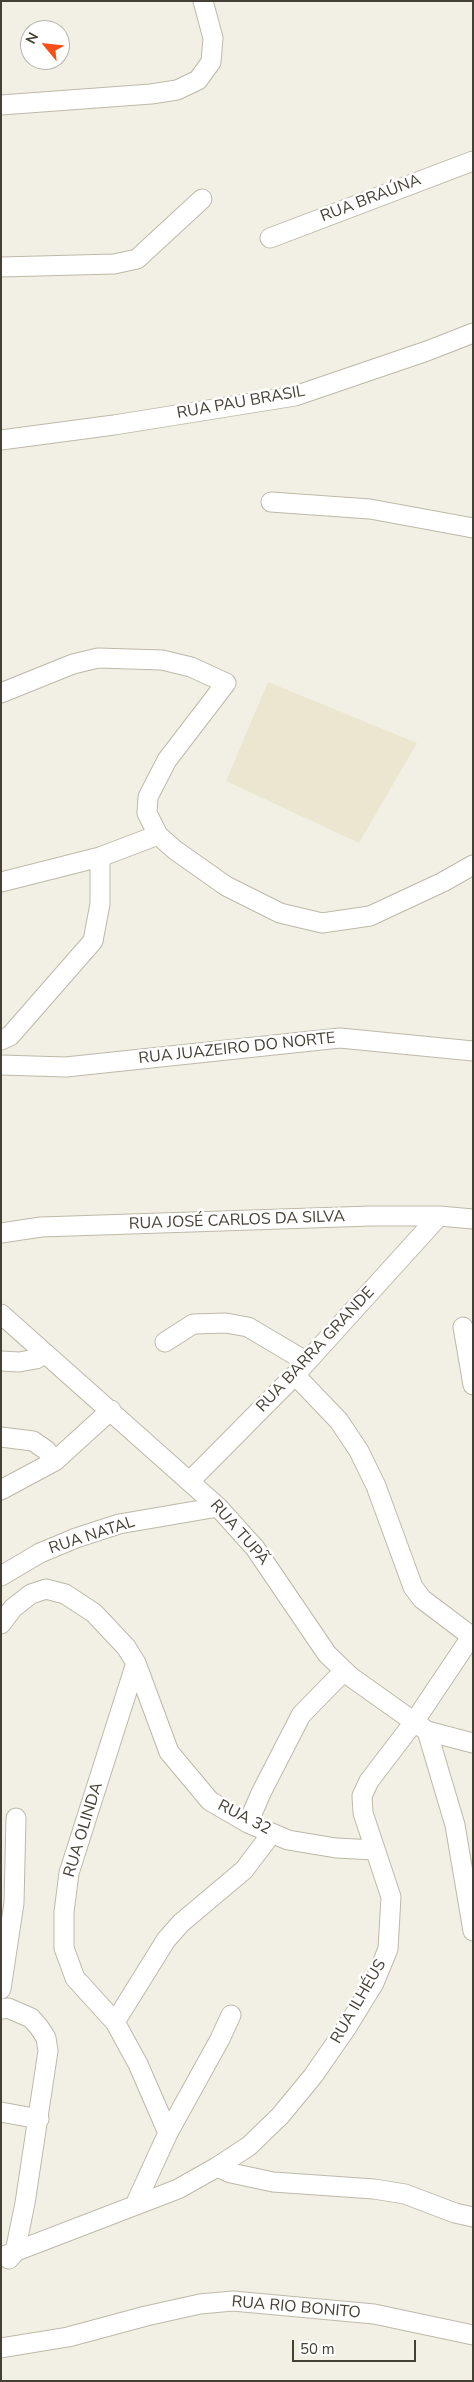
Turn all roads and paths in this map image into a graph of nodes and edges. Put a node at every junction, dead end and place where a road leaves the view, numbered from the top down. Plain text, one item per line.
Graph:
1 (203, 1) edge
2 (1, 105) edge
3 (473, 161) edge
4 (202, 198) dead end
5 (270, 238) dead end
6 (1, 266) edge
7 (473, 333) edge
8 (1, 440) edge
9 (271, 502) dead end
10 (473, 528) edge
11 (1, 693) edge
12 (158, 836) junction
13 (100, 857) junction
14 (473, 865) edge
15 (1, 882) edge
16 (1, 1040) edge
17 (473, 1051) edge
18 (1, 1065) edge
19 (439, 1216) junction
20 (473, 1219) edge
21 (1, 1233) edge
22 (1, 1314) edge
23 (463, 1326) dead end
24 (165, 1342) dead end
25 (45, 1353) junction
26 (1, 1361) edge
27 (301, 1368) junction
28 (473, 1386) edge
29 (111, 1410) junction
30 (1, 1437) edge
31 (55, 1461) junction
32 (190, 1481) junction
33 (1, 1490) edge
34 (218, 1506) junction
35 (1, 1576) edge
36 (1, 1624) edge
37 (472, 1635) edge
38 (136, 1663) junction
39 (344, 1670) junction
40 (421, 1726) junction
41 (473, 1743) edge
42 (16, 1818) dead end
43 (248, 1823) junction
44 (272, 1833) junction
45 (375, 1850) junction
46 (473, 1931) edge
47 (1, 1989) edge
48 (1, 2009) edge
49 (231, 2015) dead end
50 (114, 2022) junction
51 (1, 2112) edge
52 (39, 2119) junction
53 (168, 2133) junction
54 (218, 2167) junction
55 (135, 2205) junction
56 (473, 2217) edge
57 (8, 2255) edge
58 (1, 2268) edge
59 (473, 2335) edge
60 (1, 2348) edge

1 - 2 street
3 - 5 street, RUA BRAÚNA
4 - 6 street
7 - 8 street, RUA PAU BRASIL
9 - 10 street
11 - 12 street
12 - 13 street
12 - 14 street
13 - 15 street
13 - 16 street
17 - 18 street, RUA JUAZEIRO DO NORTE
19 - 20 street, RUA JOSÉ CARLOS DA SILVA
19 - 21 street, RUA JOSÉ CARLOS DA SILVA
19 - 27 street, RUA BARRA GRANDE
22 - 25 street, RUA TUPÃ
23 - 28 street
24 - 27 street
25 - 26 street
25 - 29 street, RUA TUPÃ
27 - 32 street, RUA BARRA GRANDE
27 - 37 street
29 - 31 street
29 - 32 street, RUA TUPÃ
30 - 31 street
31 - 33 street
32 - 34 street, RUA TUPÃ
34 - 35 street, RUA NATAL
34 - 39 street, RUA TUPÃ
36 - 38 street, RUA 32
37 - 40 street, RUA ILHÉUS
38 - 43 street, RUA 32
38 - 50 street, RUA OLINDA
39 - 40 street, RUA TUPÃ
39 - 43 street
40 - 41 street, RUA TUPÃ
40 - 45 street, RUA ILHÉUS
40 - 46 street
42 - 47 street
43 - 44 street, RUA 32
44 - 45 street, RUA 32
44 - 50 street
45 - 54 street, RUA ILHÉUS
48 - 52 street
49 - 53 street
50 - 53 street, RUA OLINDA
51 - 52 street
52 - 57 street
53 - 55 street
54 - 55 street, RUA ILHÉUS
54 - 56 street
55 - 57 street, RUA ILHÉUS
57 - 58 street
59 - 60 street, RUA RIO BONITO

